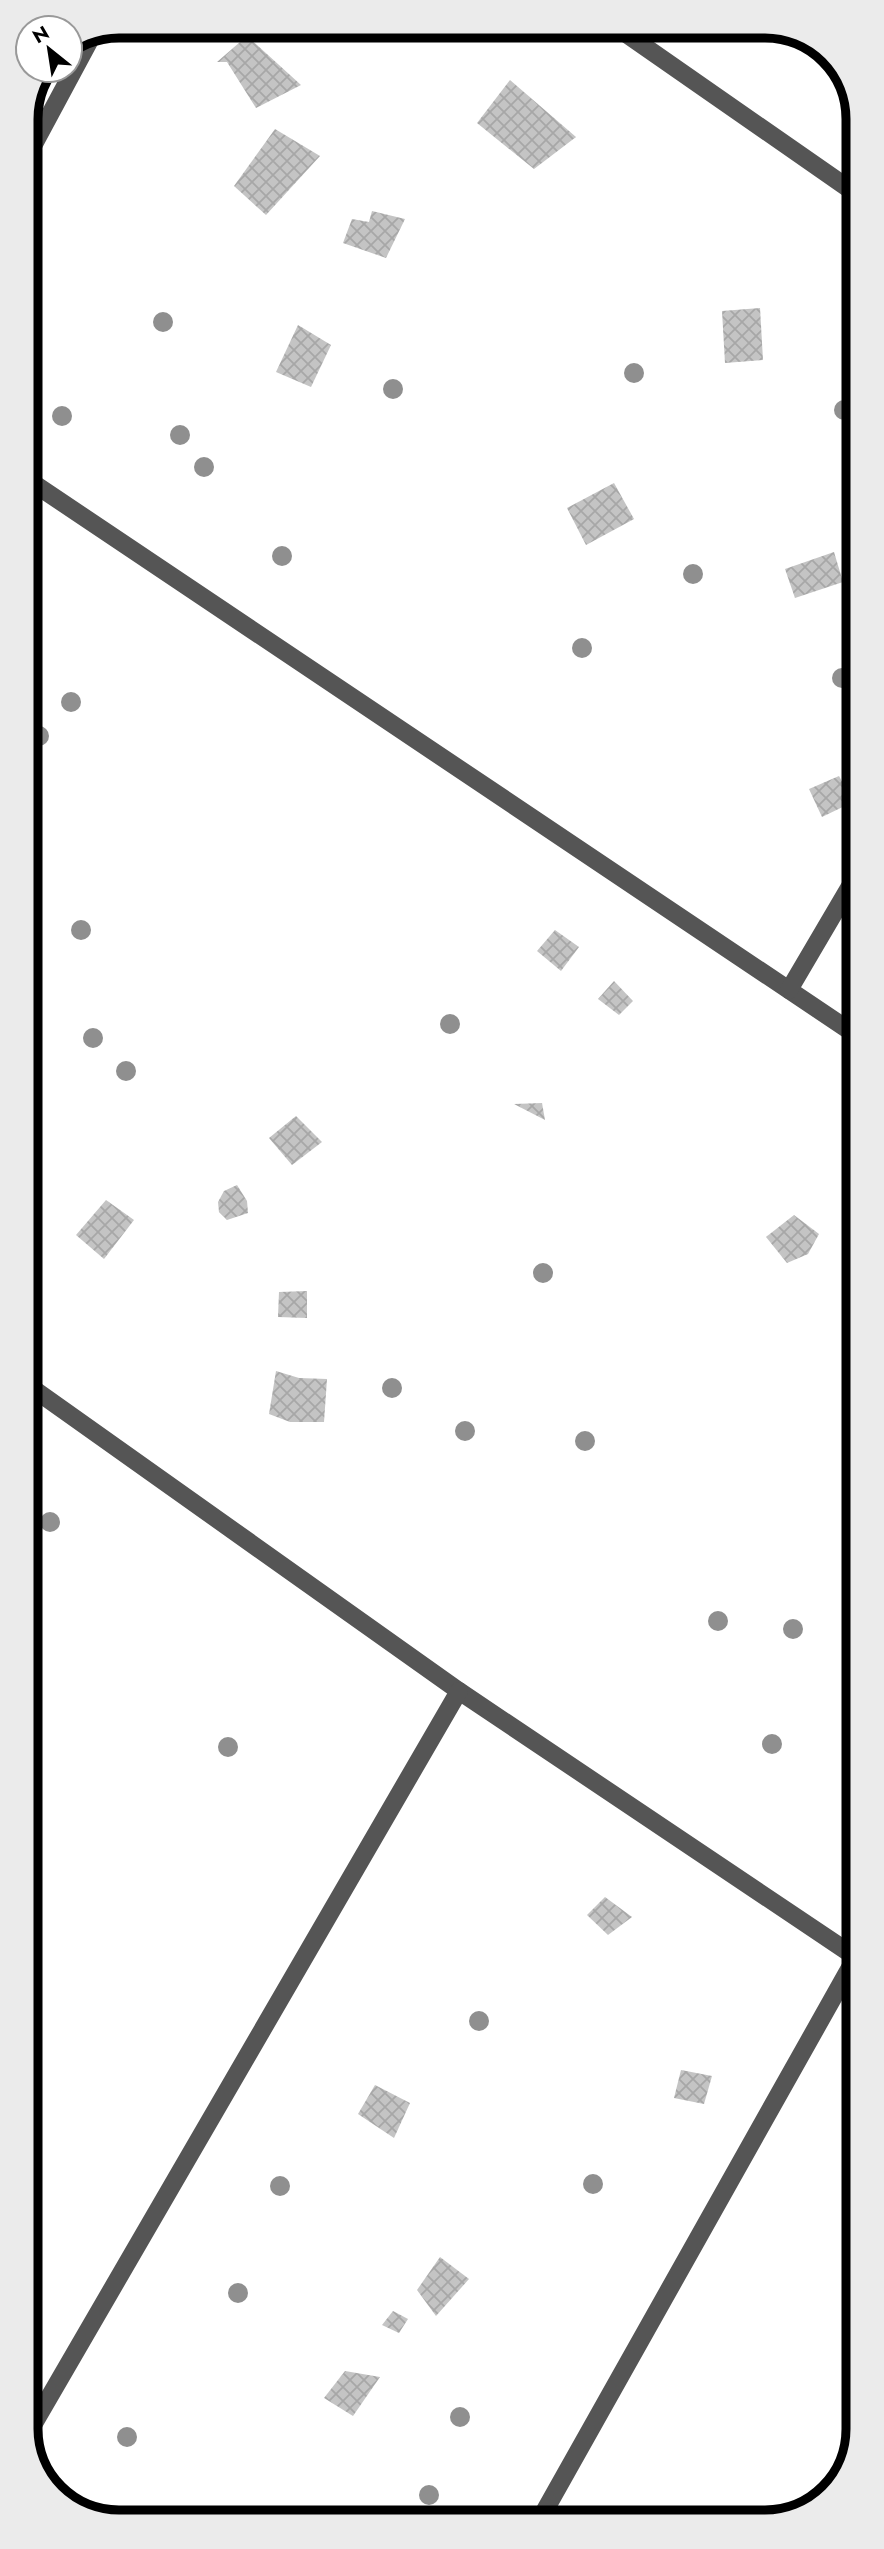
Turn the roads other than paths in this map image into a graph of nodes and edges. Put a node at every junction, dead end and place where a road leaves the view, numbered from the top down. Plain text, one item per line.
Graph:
1 (634, 39) edge
2 (87, 46) edge
3 (39, 135) edge
4 (846, 187) edge
5 (39, 487) edge
6 (846, 893) edge
7 (789, 990) junction
8 (846, 1028) edge
9 (39, 1393) edge
10 (459, 1692) junction
11 (846, 1950) edge
12 (846, 1977) edge
13 (39, 2416) edge
14 (545, 2510) edge

1 - 4 street
2 - 3 street
5 - 7 street
6 - 7 street
7 - 8 street
9 - 10 street
10 - 11 street
10 - 13 street
12 - 14 street

